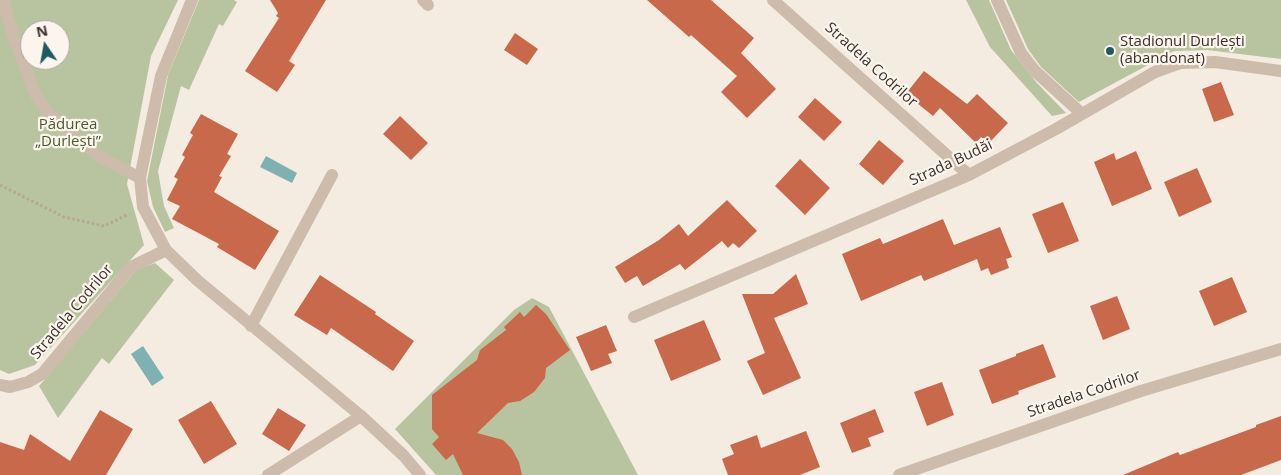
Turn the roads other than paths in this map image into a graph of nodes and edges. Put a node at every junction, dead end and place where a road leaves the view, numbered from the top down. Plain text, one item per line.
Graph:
1 (3, 0) edge
2 (192, 0) edge
3 (773, 0) edge
4 (997, 0) edge
5 (1281, 71) edge
6 (1082, 114) junction
7 (969, 174) junction
8 (332, 175) dead end
9 (140, 178) junction
10 (166, 250) junction
11 (634, 317) dead end
12 (251, 326) junction
13 (1281, 349) edge
14 (0, 385) edge
15 (361, 416) junction
16 (268, 475) edge
17 (420, 475) edge
18 (899, 475) edge

1 - 9 street
2 - 9 street
3 - 7 street, Stradela Codrilor
4 - 6 street
5 - 6 street, Strada Budăi
6 - 7 street, Strada Budăi
7 - 11 street, Strada Budăi
8 - 12 street
9 - 10 street
10 - 12 street
10 - 14 street, Stradela Codrilor
12 - 15 street
13 - 18 street, Stradela Codrilor
15 - 16 street
15 - 17 street

